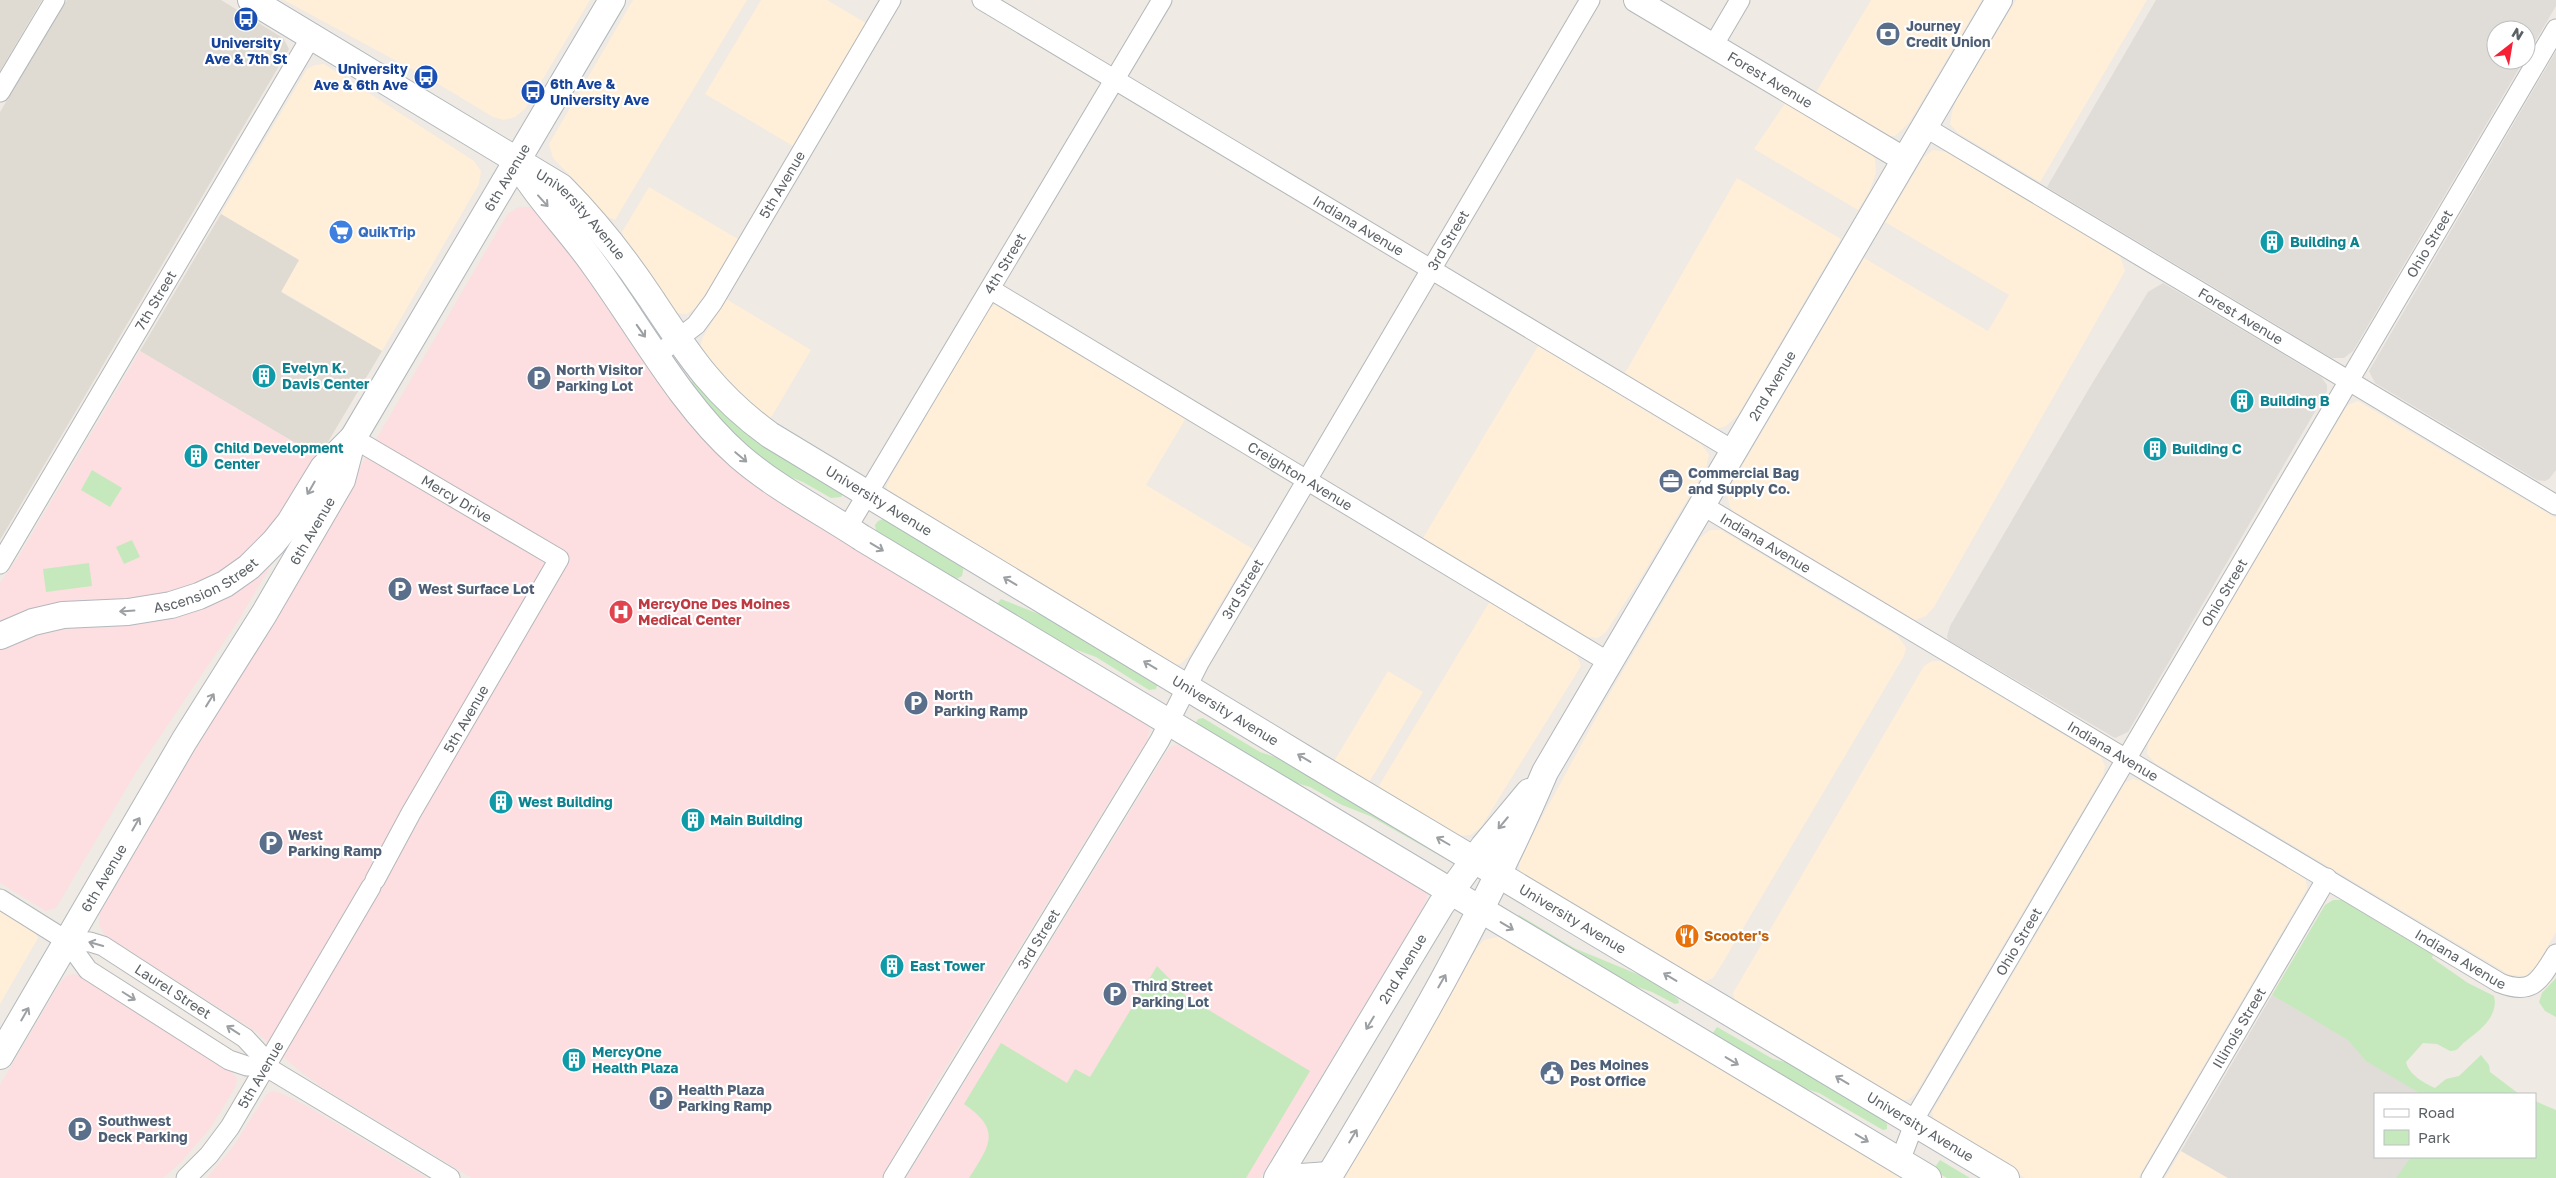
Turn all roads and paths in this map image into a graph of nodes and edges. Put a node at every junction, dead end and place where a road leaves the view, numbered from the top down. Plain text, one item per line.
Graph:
1 (55, 0) edge
2 (251, 0) edge
3 (612, 0) edge
4 (891, 0) edge
5 (982, 0) edge
6 (1162, 0) edge
7 (1590, 0) edge
8 (1636, 0) edge
9 (1740, 0) edge
10 (1999, 0) edge
11 (2556, 29) edge
12 (312, 37) junction
13 (1713, 46) junction
14 (1115, 79) junction
15 (0, 92) edge
16 (1925, 127) junction
17 (1905, 160) junction
18 (516, 161) junction
19 (1432, 269) junction
20 (990, 289) junction
21 (667, 348) junction
22 (2348, 380) junction
23 (353, 438) junction
24 (1734, 451) junction
25 (1306, 480) junction
26 (868, 496) junction
27 (2554, 499) edge
28 (1702, 506) junction
29 (847, 528) junction
30 (559, 559) joint
31 (0, 564) edge
32 (0, 636) edge
33 (1610, 664) junction
34 (1188, 687) junction
35 (1170, 723) junction
36 (2126, 758) junction
37 (1546, 772) junction
38 (1473, 860) junction
39 (1500, 875) junction
40 (2327, 878) junction
41 (1450, 892) junction
42 (0, 899) edge
43 (1481, 911) junction
44 (67, 941) junction
45 (2556, 954) edge
46 (0, 1056) edge
47 (265, 1066) junction
48 (1914, 1123) junction
49 (1900, 1161) junction
50 (1329, 1177) edge
51 (186, 1178) edge
52 (450, 1178) edge
53 (893, 1178) edge
54 (1277, 1178) edge
55 (1287, 1178) edge
56 (1928, 1178) edge
57 (2006, 1178) edge
58 (2152, 1178) edge

1 - 15 street
2 - 12 main road, University Avenue
3 - 18 main road, 6th Avenue
4 - 21 street, 5th Avenue
5 - 14 street, Indiana Avenue
6 - 14 street, 4th Street
7 - 19 street, 3rd Street
8 - 13 street, Forest Avenue
9 - 13 street
10 - 16 main road, 2nd Avenue
11 - 22 street, Ohio Street
12 - 18 main road, University Avenue
12 - 31 street, 7th Street
13 - 17 street, Forest Avenue
14 - 19 street, Indiana Avenue
14 - 20 street, 4th Street
16 - 17 main road, 2nd Avenue
16 - 22 street, Forest Avenue
17 - 24 main road, 2nd Avenue
18 - 21 main road, University Avenue
18 - 23 main road, 6th Avenue
19 - 24 street, Indiana Avenue
19 - 25 street, 3rd Street
20 - 25 street, Creighton Avenue
20 - 26 street, 4th Street
21 - 26 main road, University Avenue
21 -> 29 main road, University Avenue
22 - 27 street, Forest Avenue
22 - 36 street, Ohio Street
23 - 30 street, Mercy Drive
23 -> 32 main road, Ascension Street
44 -> 23 main road, 6th Avenue
24 - 28 main road, 2nd Avenue
25 - 33 street, Creighton Avenue
25 - 34 street, 3rd Street
26 - 29 street, 4th Street
34 -> 26 main road, University Avenue
28 - 33 main road, 2nd Avenue
28 - 36 street, Indiana Avenue
29 -> 35 main road, University Avenue
30 - 47 street, 5th Avenue
33 - 37 main road, 2nd Avenue
34 - 35 street, 3rd Street
38 -> 34 main road, University Avenue
35 - 41 main road, University Avenue
35 - 53 street, 3rd Street
36 - 40 street, Indiana Avenue
36 - 48 street, Ohio Street
37 -> 38 main road, 2nd Avenue
37 - 39 main road, 2nd Avenue
38 - 39 main road, University Avenue
38 - 41 main road, 2nd Avenue
39 - 43 main road, 2nd Avenue
48 -> 39 main road, University Avenue
40 - 45 street, Indiana Avenue
40 - 58 street, Illinois Street
41 - 43 main road, University Avenue
41 -> 54 main road, 2nd Avenue
42 - 44 street, Laurel Street
43 -> 49 main road, University Avenue
50 -> 43 main road, 2nd Avenue
46 -> 44 main road, 6th Avenue
44 -> 47 street, Laurel Street
47 -> 44 street, Laurel Street
47 - 51 street, 5th Avenue
47 - 52 street, Laurel Street
48 - 49 street, Ohio Street
48 - 57 main road, University Avenue
49 - 56 main road, University Avenue
50 - 55 main road

